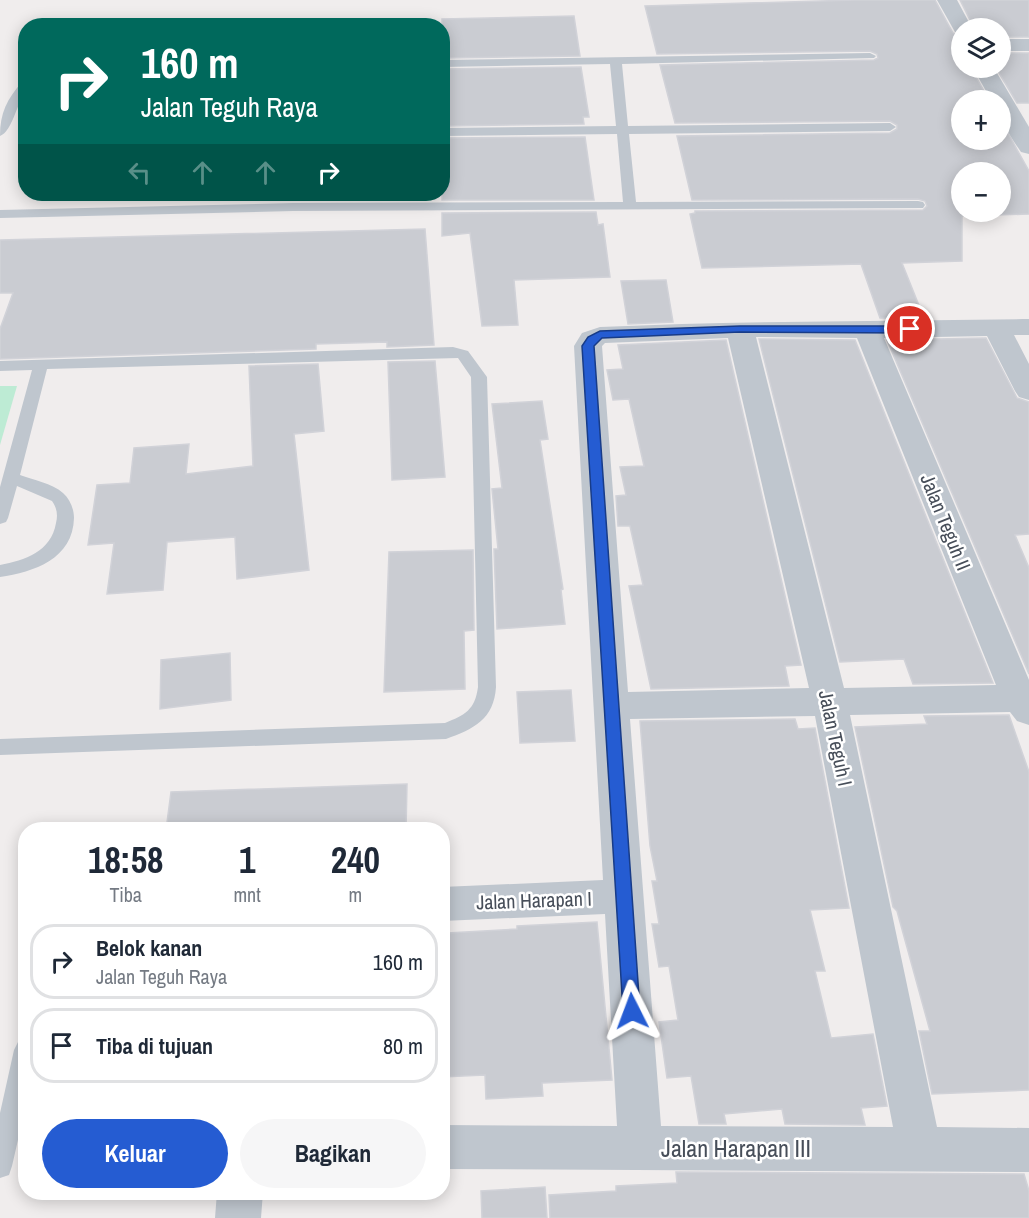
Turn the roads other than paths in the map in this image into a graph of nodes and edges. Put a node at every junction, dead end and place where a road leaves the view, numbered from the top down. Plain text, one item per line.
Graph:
1 (947, 0) edge
2 (957, 18) edge
3 (1011, 45) edge
4 (1029, 45) edge
5 (870, 56) dead end
6 (616, 62) junction
7 (450, 64) edge
8 (991, 78) edge
9 (18, 94) edge
10 (1020, 116) edge
11 (890, 127) dead end
12 (622, 130) junction
13 (0, 132) edge
14 (450, 132) edge
15 (1029, 147) edge
16 (273, 201) edge
17 (350, 201) edge
18 (630, 206) junction
19 (918, 206) dead end
20 (0, 214) edge
21 (1029, 327) edge
22 (997, 328) junction
23 (740, 329) junction
24 (867, 330) junction
25 (41, 364) junction
26 (0, 366) edge
27 (1029, 391) edge
28 (11, 478) junction
29 (0, 518) edge
30 (0, 571) edge
31 (830, 702) junction
32 (1026, 702) edge
33 (611, 706) junction
34 (0, 747) edge
35 (625, 896) junction
36 (450, 904) edge
37 (18, 1086) edge
38 (450, 1147) edge
39 (640, 1148) junction
40 (919, 1149) junction
41 (1029, 1150) edge
42 (0, 1166) edge
43 (239, 1200) edge
44 (238, 1218) edge

1 - 2 street
3 - 4 street
5 - 6 lane
6 - 7 lane
6 - 12 lane
8 - 10 street
9 - 13 lane
10 - 15 street
11 - 12 lane
12 - 14 lane
12 - 18 lane
16 - 20 lane
17 - 18 lane
18 - 19 lane
21 - 22 street
22 - 24 street
22 - 27 street
23 - 24 street
23 - 31 street, Jalan Teguh I
23 - 33 street
24 - 32 street, Jalan Teguh II
25 - 26 lane
25 - 28 lane
25 - 34 lane
28 - 29 lane
28 - 30 lane
31 - 32 street
31 - 33 street
31 - 40 street, Jalan Teguh I
33 - 35 street
35 - 36 street, Jalan Harapan I
35 - 39 street
37 - 42 lane
38 - 39 street, Jalan Harapan III
39 - 40 street, Jalan Harapan III
40 - 41 street, Jalan Harapan III
43 - 44 street

